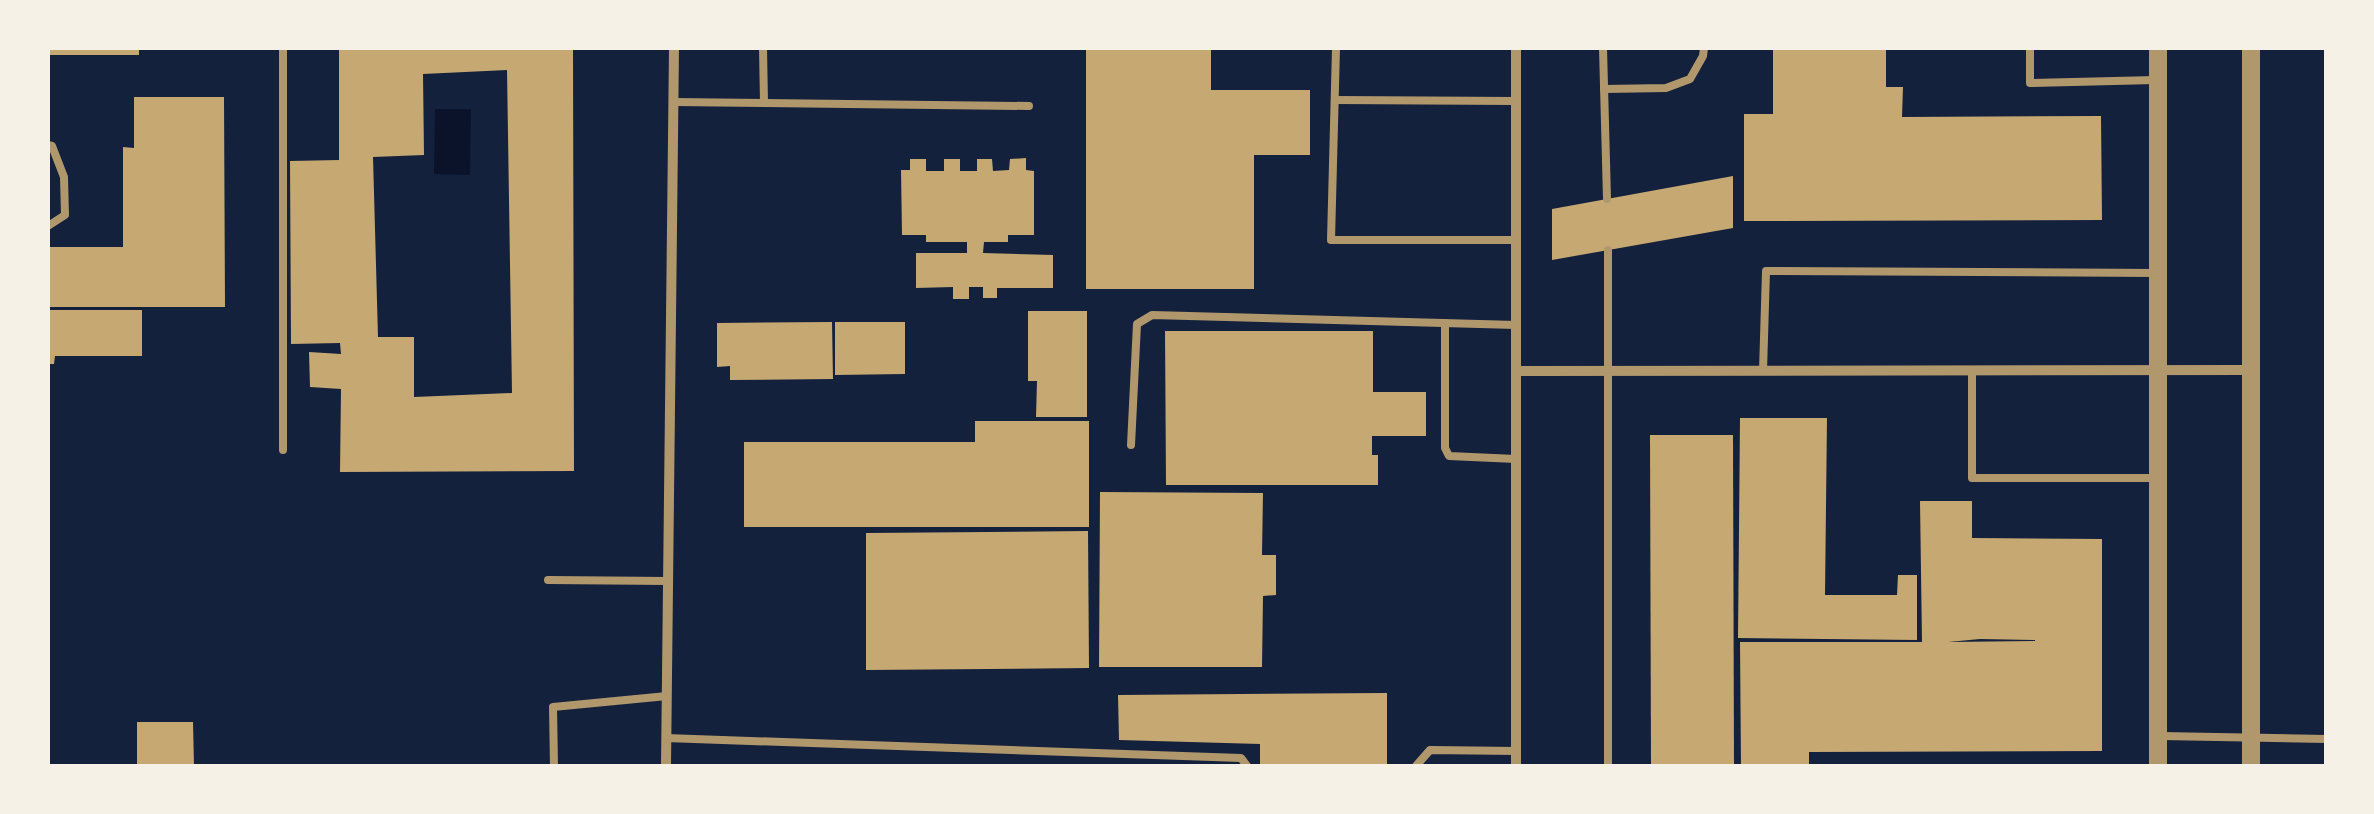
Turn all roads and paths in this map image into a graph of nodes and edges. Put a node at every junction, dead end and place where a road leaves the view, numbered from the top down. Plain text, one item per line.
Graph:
1 (283, 48) edge
2 (674, 48) edge
3 (763, 48) edge
4 (1336, 48) edge
5 (1516, 48) edge
6 (1603, 48) edge
7 (1704, 48) edge
8 (2030, 48) edge
9 (2158, 48) edge
10 (2250, 48) edge
11 (2158, 80) junction
12 (1604, 89) junction
13 (1334, 100) junction
14 (1516, 101) junction
15 (673, 102) junction
16 (764, 103) junction
17 (1029, 106) dead end
18 (48, 144) edge
19 (1606, 199) dead end
20 (48, 226) edge
21 (1516, 240) junction
22 (1608, 250) dead end
23 (2158, 272) junction
24 (1445, 323) junction
25 (1516, 325) junction
26 (2158, 370) junction
27 (2250, 370) junction
28 (1516, 371) junction
29 (1608, 371) junction
30 (1762, 371) junction
31 (1972, 371) junction
32 (1131, 445) dead end
33 (283, 450) dead end
34 (1516, 459) junction
35 (2158, 478) junction
36 (548, 580) dead end
37 (668, 581) junction
38 (666, 696) junction
39 (2158, 736) junction
40 (666, 738) junction
41 (2251, 738) junction
42 (2326, 739) edge
43 (1516, 750) junction
44 (554, 766) edge
45 (666, 766) edge
46 (1246, 766) edge
47 (1416, 766) edge
48 (1516, 766) edge
49 (1608, 766) edge
50 (2158, 766) edge
51 (2251, 766) edge

1 - 33 lane
2 - 15 street
3 - 16 lane
4 - 13 lane
5 - 14 street
6 - 12 lane
7 - 12 lane
8 - 11 lane
9 - 11 street
10 - 27 street
11 - 23 street
12 - 19 lane
13 - 14 lane
13 - 21 lane
14 - 21 street
15 - 16 lane
15 - 37 street
16 - 17 lane
18 - 20 lane
21 - 25 street
22 - 29 lane
23 - 26 street
23 - 30 lane
24 - 25 lane
24 - 32 lane
24 - 34 lane
25 - 28 street
26 - 27 street
26 - 31 street
26 - 35 street
27 - 41 street
28 - 29 street
28 - 34 street
29 - 30 street
29 - 49 lane
30 - 31 street
31 - 35 lane
34 - 43 street
35 - 39 street
36 - 37 lane
37 - 38 street
38 - 40 street
38 - 44 lane
39 - 41 lane
39 - 50 street
40 - 45 street
40 - 46 lane
41 - 42 lane
41 - 51 street
43 - 47 lane
43 - 48 street

